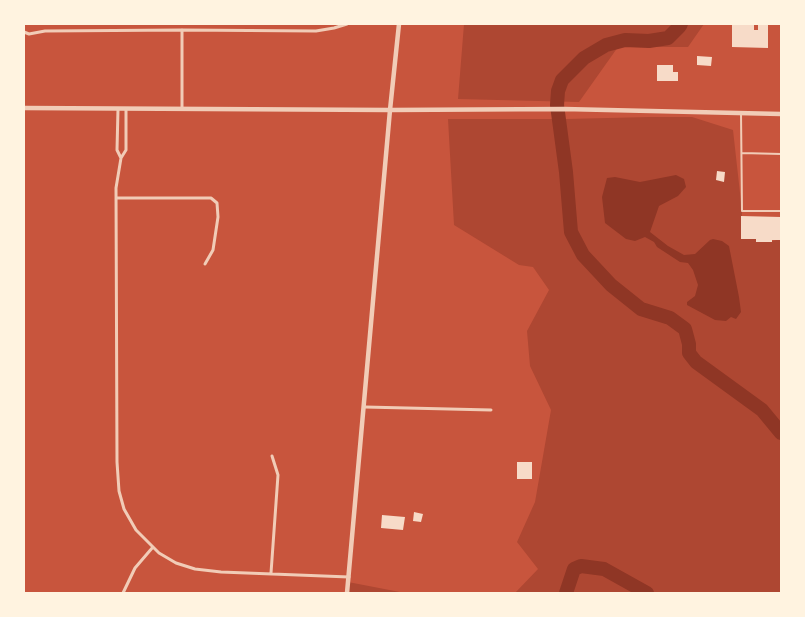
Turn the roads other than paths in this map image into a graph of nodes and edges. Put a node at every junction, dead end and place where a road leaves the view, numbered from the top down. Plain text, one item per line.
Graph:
1 (347, 24) edge
2 (399, 24) edge
3 (182, 30) junction
4 (24, 32) edge
5 (24, 108) edge
6 (118, 109) junction
7 (126, 109) junction
8 (182, 109) junction
9 (390, 110) junction
10 (741, 113) junction
11 (781, 114) edge
12 (742, 153) junction
13 (781, 154) edge
14 (121, 158) junction
15 (116, 198) junction
16 (781, 211) edge
17 (205, 264) dead end
18 (364, 407) junction
19 (491, 410) dead end
20 (272, 456) dead end
21 (152, 547) junction
22 (271, 573) junction
23 (349, 577) junction
24 (123, 593) edge
25 (347, 593) edge

1 - 3 street
2 - 9 street
3 - 4 street
3 - 8 street
5 - 6 street
6 - 7 street
6 - 14 street
7 - 8 street
7 - 14 street
8 - 9 street
9 - 10 street
9 - 18 street
10 - 11 street
10 - 12 lane
12 - 13 lane
12 - 16 lane
14 - 15 street
15 - 17 street
15 - 21 street
18 - 19 street
18 - 23 street
20 - 22 street
21 - 22 street
21 - 24 street
22 - 23 street
23 - 25 street

